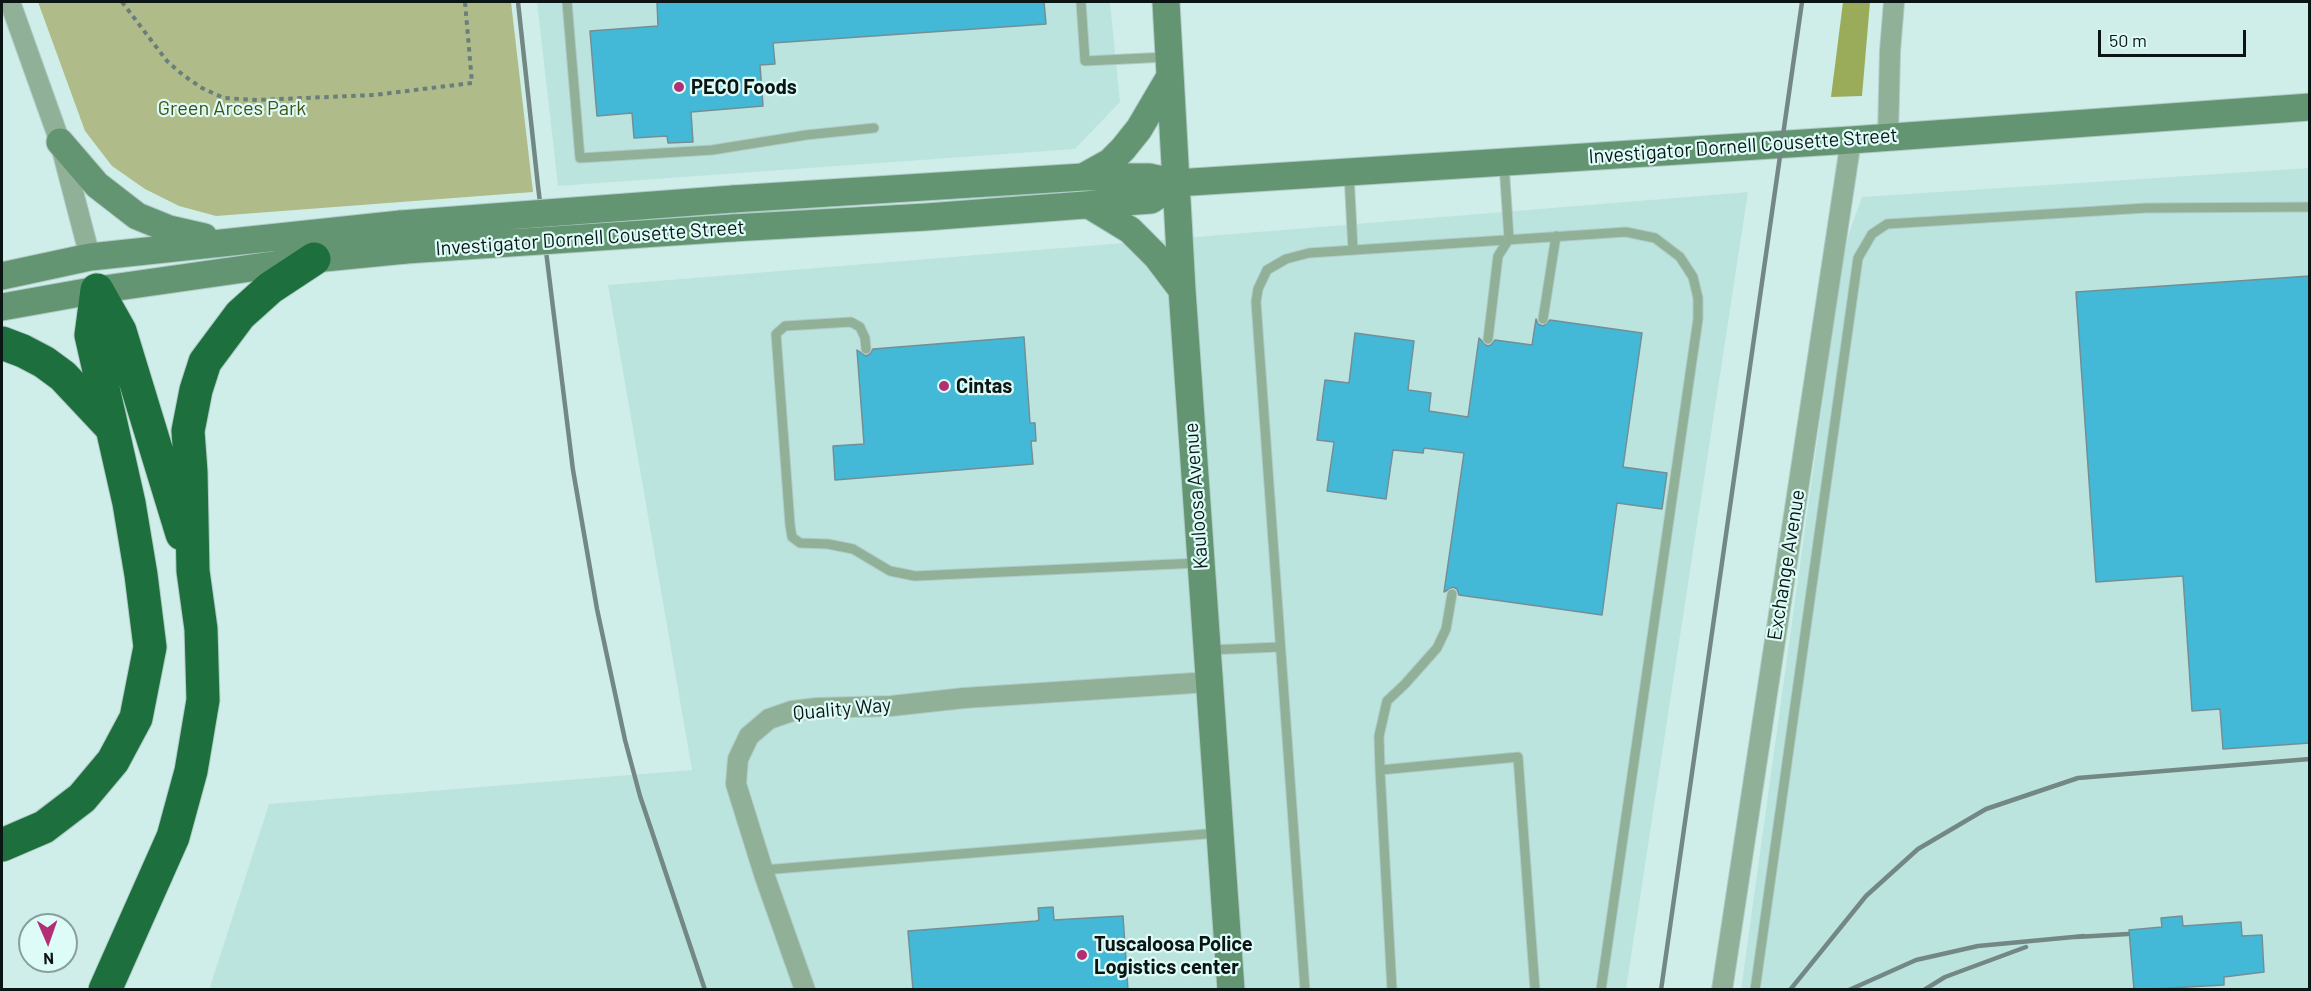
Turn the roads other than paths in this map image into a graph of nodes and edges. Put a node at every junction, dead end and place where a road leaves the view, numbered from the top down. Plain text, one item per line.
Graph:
1 (10, 2) edge
2 (567, 2) edge
3 (1081, 2) edge
4 (1166, 2) edge
5 (1894, 2) edge
6 (1169, 67) junction
7 (2310, 107) edge
8 (874, 128) dead end
9 (1888, 137) junction
10 (1851, 140) junction
11 (60, 142) junction
12 (1504, 162) junction
13 (1349, 172) junction
14 (1083, 177) junction
15 (1176, 183) junction
16 (1089, 205) junction
17 (2310, 207) edge
18 (1556, 236) junction
19 (1509, 239) junction
20 (222, 241) junction
21 (1353, 250) junction
22 (90, 257) junction
23 (314, 259) junction
24 (2, 276) edge
25 (97, 290) junction
26 (1182, 290) junction
27 (2, 307) edge
28 (1543, 320) dead end
29 (1488, 339) dead end
30 (2, 343) edge
31 (866, 349) dead end
32 (110, 427) junction
33 (1201, 563) junction
34 (193, 571) junction
35 (1452, 594) dead end
36 (1280, 647) junction
37 (1207, 650) junction
38 (1209, 682) junction
39 (1380, 770) junction
40 (1220, 832) junction
41 (2, 845) edge
42 (763, 870) junction
43 (105, 990) edge
44 (805, 990) edge
45 (1231, 990) edge
46 (1305, 990) edge
47 (1392, 990) edge
48 (1535, 990) edge
49 (1601, 990) edge
50 (1722, 990) edge
51 (1755, 990) edge

1 - 11 street
2 - 8 lane
3 - 6 lane
4 - 6 main road, Kauloosa Avenue
5 - 9 street
6 - 14 main road
6 - 15 main road, Kauloosa Avenue
7 - 9 main road, Investigator Dornell Cousette Street
9 - 10 main road, Investigator Dornell Cousette Street
10 - 12 main road, Investigator Dornell Cousette Street
10 - 50 street, Exchange Avenue
11 - 20 main road
11 - 22 street
12 - 13 main road, Investigator Dornell Cousette Street
12 - 19 lane
13 - 15 main road, Investigator Dornell Cousette Street
13 - 21 lane
14 - 15 main road, Investigator Dornell Cousette Street
14 - 20 main road, Investigator Dornell Cousette Street, bridge
15 - 16 main road, Investigator Dornell Cousette Street
15 - 26 main road, Kauloosa Avenue
16 - 23 main road, Investigator Dornell Cousette Street, bridge
16 - 26 main road
17 - 51 lane
18 - 19 lane
18 - 28 lane
18 - 49 lane
19 - 21 lane
19 - 29 lane
20 - 22 main road, Investigator Dornell Cousette Street
21 - 36 lane
22 - 24 main road, Investigator Dornell Cousette Street
22 - 25 main road
23 - 25 main road, Investigator Dornell Cousette Street
23 - 34 highway
25 - 27 main road, Investigator Dornell Cousette Street
25 - 32 highway
25 - 34 highway
26 - 33 main road, Kauloosa Avenue
30 - 32 highway
31 - 33 lane
32 - 41 highway
33 - 37 main road, Kauloosa Avenue
34 - 43 highway
35 - 39 lane
36 - 37 lane
36 - 46 lane
37 - 38 main road, Kauloosa Avenue
38 - 40 main road, Kauloosa Avenue
38 - 42 street, Quality Way
39 - 47 lane
39 - 48 lane
40 - 42 lane
40 - 45 main road, Kauloosa Avenue
42 - 44 street, Quality Way

